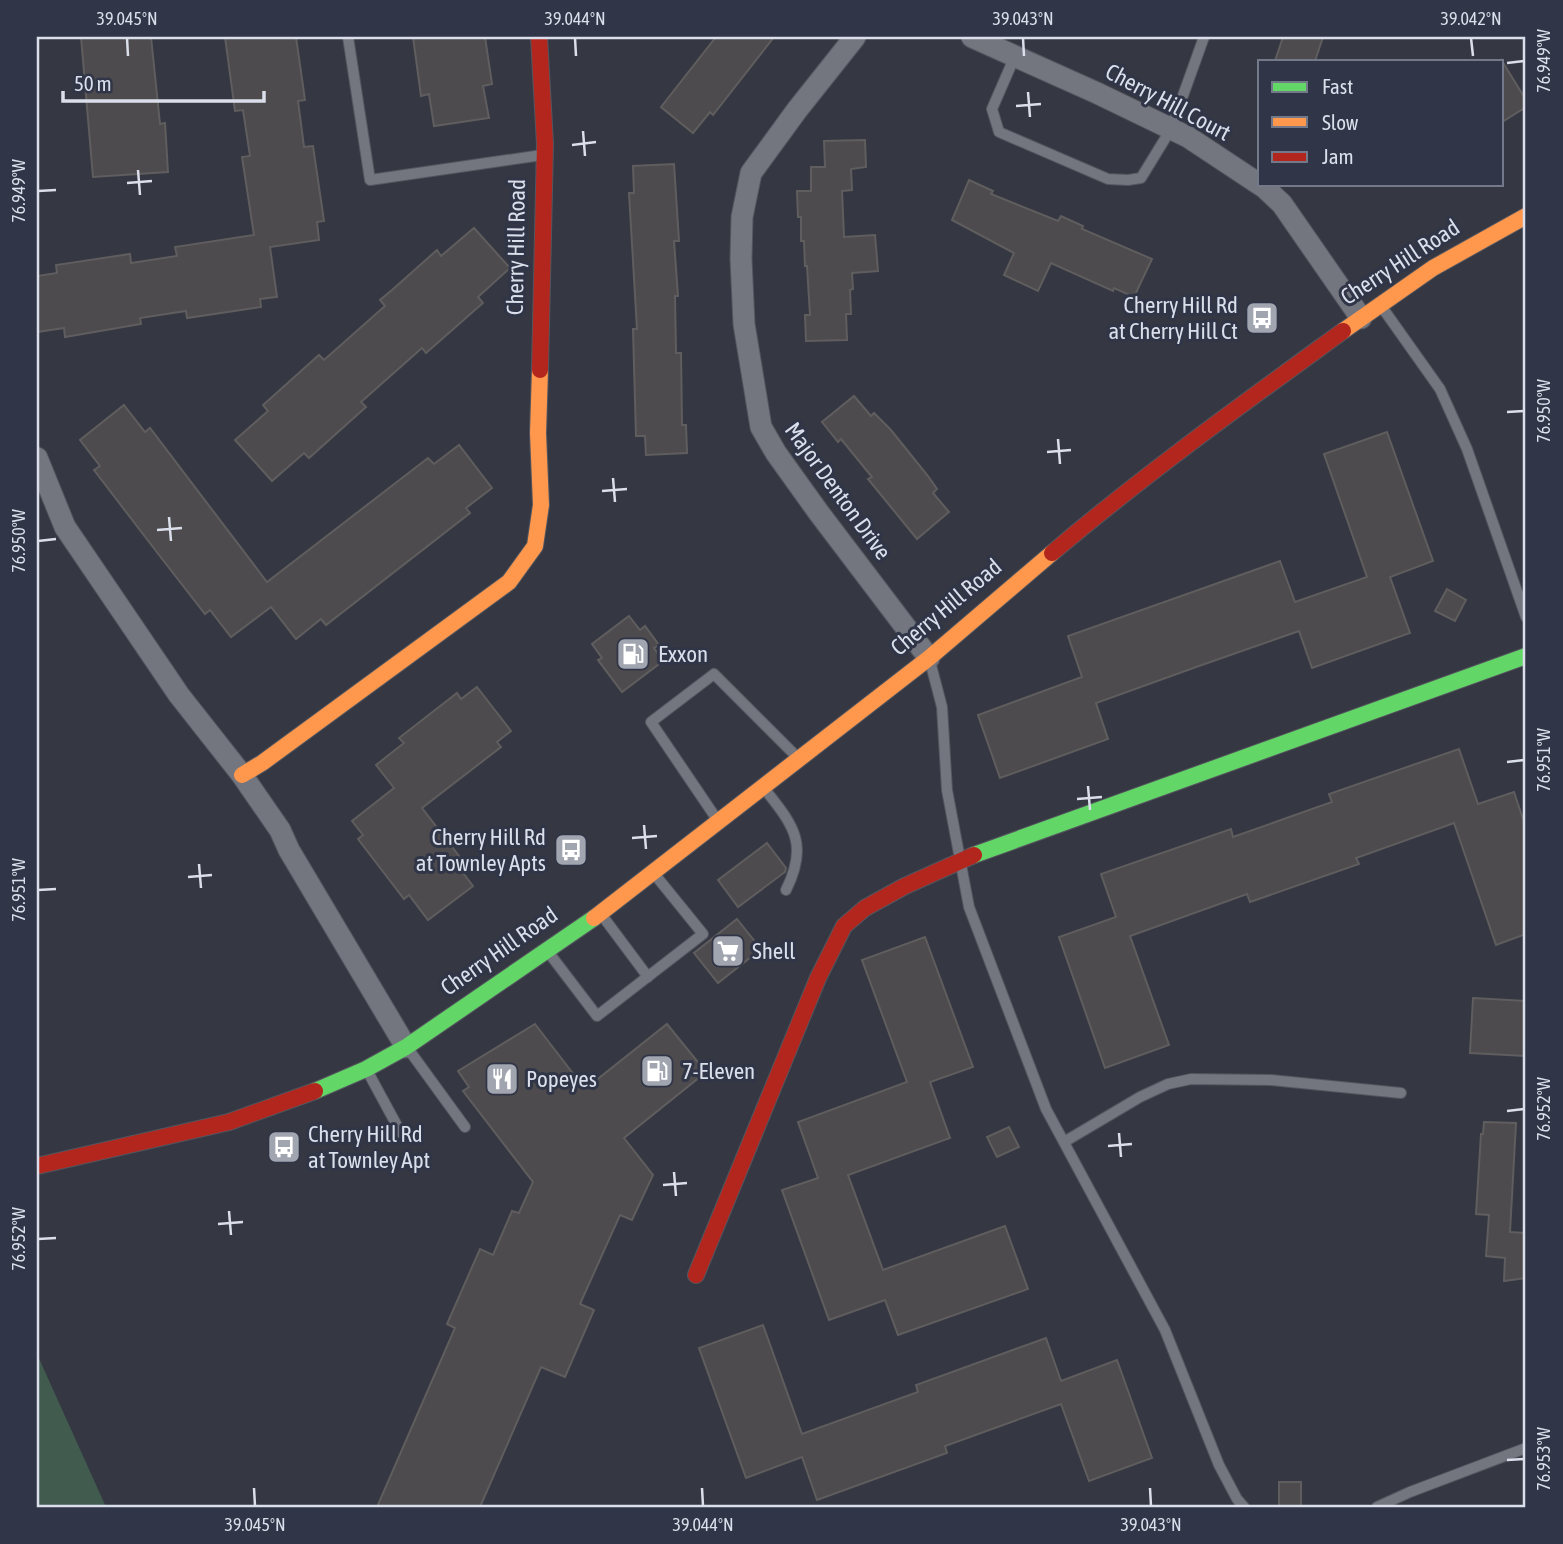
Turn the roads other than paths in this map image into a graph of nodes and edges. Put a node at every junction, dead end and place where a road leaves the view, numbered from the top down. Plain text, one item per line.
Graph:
1 (348, 37) edge
2 (539, 37) edge
3 (855, 37) edge
4 (972, 37) edge
5 (1204, 37) edge
6 (1015, 57) junction
7 (1171, 129) junction
8 (545, 154) junction
9 (1258, 183) edge
10 (1262, 186) edge
11 (1526, 216) edge
12 (1380, 304) junction
13 (1361, 318) junction
14 (37, 458) edge
15 (1526, 617) edge
16 (1526, 656) edge
17 (929, 658) junction
18 (799, 759) junction
19 (242, 775) junction
20 (763, 786) junction
21 (718, 821) junction
22 (961, 860) junction
23 (653, 872) junction
24 (786, 890) dead end
25 (601, 912) junction
26 (547, 950) junction
27 (648, 976) junction
28 (406, 1047) junction
29 (366, 1069) junction
30 (1401, 1093) dead end
31 (465, 1127) dead end
32 (401, 1133) dead end
33 (1064, 1142) junction
34 (37, 1166) edge
35 (696, 1275) dead end
36 (1526, 1448) edge
37 (1244, 1507) edge
38 (1377, 1507) edge

1 - 8 lane
2 - 8 street, Cherry Hill Road
3 - 17 street, Major Denton Drive
4 - 6 street, Cherry Hill Court
5 - 7 lane
6 - 7 street, Cherry Hill Court
6 - 7 lane
7 - 9 street, Cherry Hill Court
8 - 19 street, Cherry Hill Road
10 - 13 street, Cherry Hill Court
11 - 12 street, Cherry Hill Road
12 - 13 street, Cherry Hill Road
12 - 15 lane
13 - 17 street, Cherry Hill Road
14 - 19 street
16 - 22 street
17 - 18 street, Cherry Hill Road
17 - 22 lane
18 - 20 street, Cherry Hill Road
18 - 21 lane
19 - 28 street
20 - 21 street, Cherry Hill Road
20 - 24 lane
21 - 23 street, Cherry Hill Road
22 - 33 lane
22 - 35 street
23 - 25 street, Cherry Hill Road
23 - 27 lane
25 - 26 street, Cherry Hill Road
25 - 27 lane
26 - 27 lane
26 - 28 street, Cherry Hill Road
28 - 29 street, Cherry Hill Road
28 - 31 lane
29 - 32 lane
29 - 34 street, Cherry Hill Road
30 - 33 lane
33 - 37 lane
36 - 38 lane

